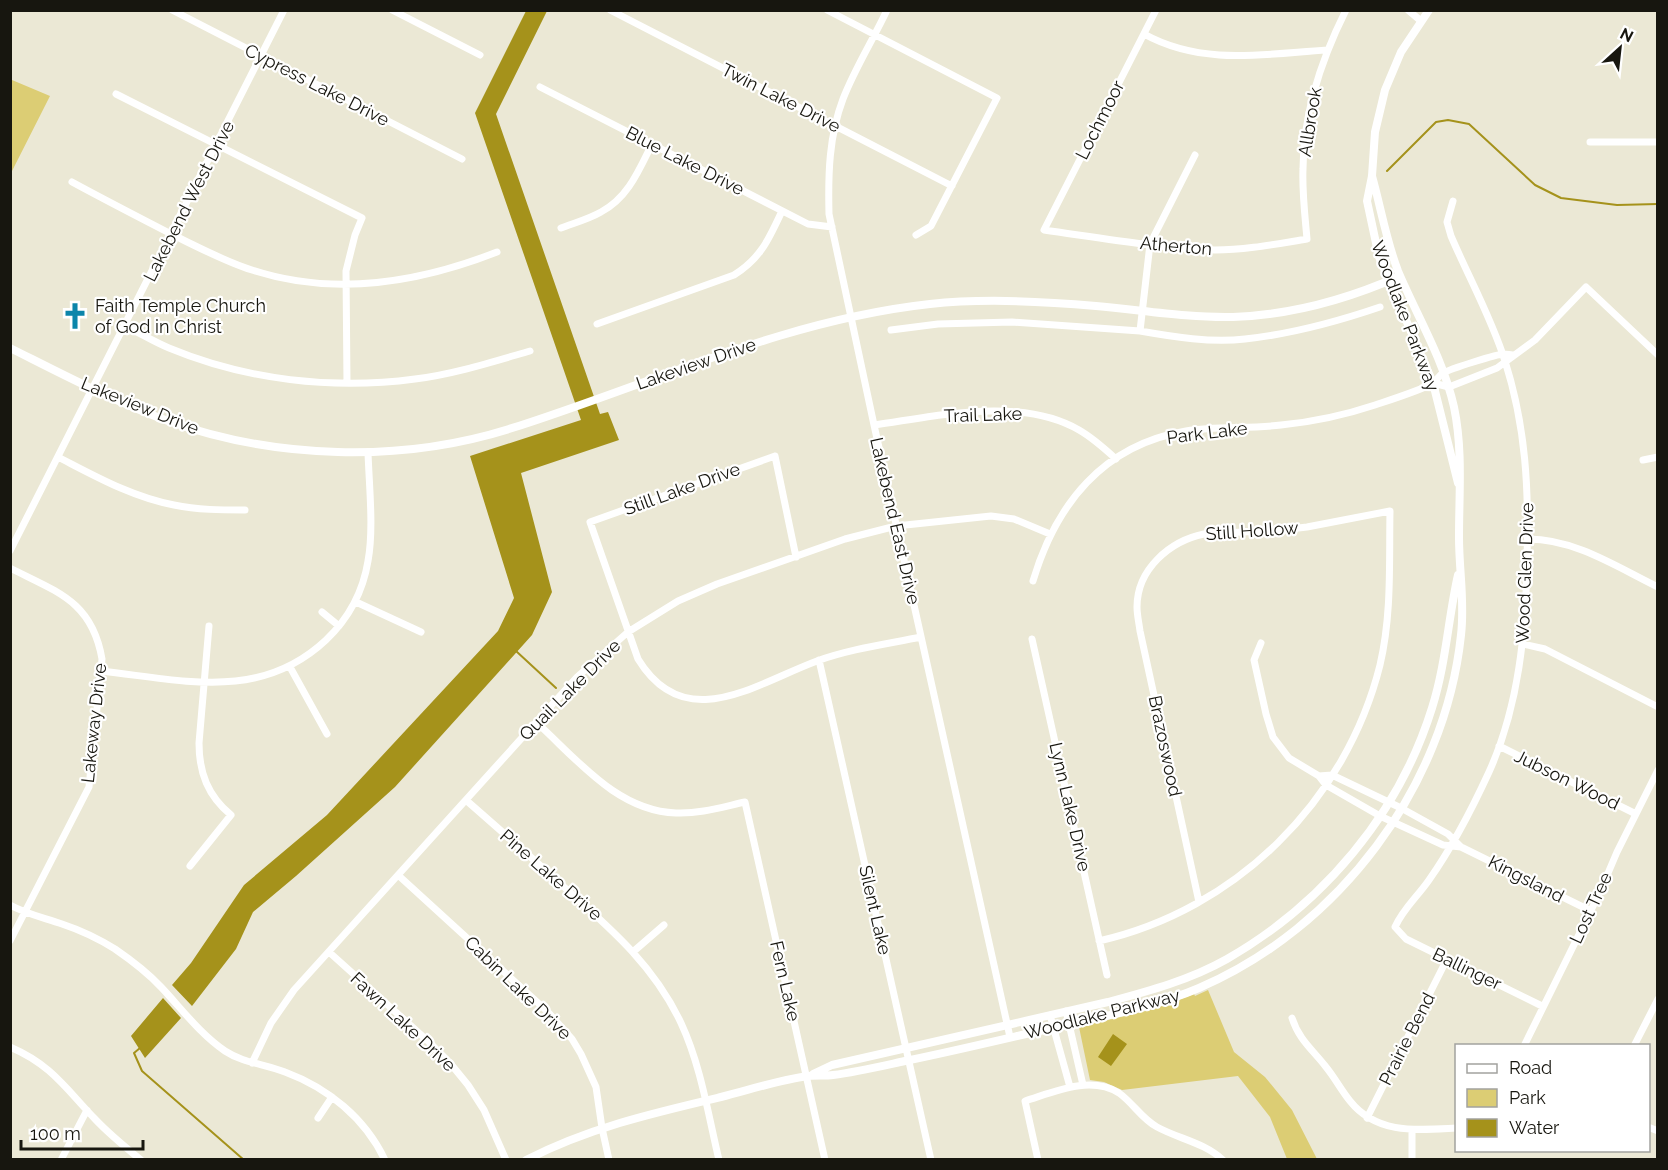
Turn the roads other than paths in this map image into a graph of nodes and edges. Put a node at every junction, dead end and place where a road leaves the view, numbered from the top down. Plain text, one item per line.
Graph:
1 (172, 10) edge
2 (285, 10) edge
3 (392, 10) edge
4 (610, 10) edge
5 (827, 10) edge
6 (886, 10) edge
7 (1156, 10) edge
8 (1346, 10) edge
9 (1408, 10) edge
10 (1429, 10) edge
11 (1421, 21) junction
12 (1144, 34) junction
13 (874, 35) junction
14 (1327, 50) junction
15 (480, 55) dead end
16 (262, 57) junction
17 (540, 87) dead end
18 (116, 94) dead end
19 (835, 126) junction
20 (1590, 142) dead end
21 (1658, 142) edge
22 (652, 144) junction
23 (217, 146) junction
24 (1195, 155) dead end
25 (462, 159) dead end
26 (1372, 176) junction
27 (72, 182) dead end
28 (952, 186) junction
29 (1452, 201) dead end
30 (783, 211) junction
31 (561, 228) dead end
32 (832, 228) junction
33 (1044, 230) joint
34 (172, 234) junction
35 (916, 235) dead end
36 (1307, 239) joint
37 (1150, 244) junction
38 (497, 252) dead end
39 (1400, 276) junction
40 (1388, 282) junction
41 (346, 285) junction
42 (1380, 307) dead end
43 (1142, 311) junction
44 (851, 317) junction
45 (597, 324) dead end
46 (125, 326) junction
47 (891, 330) dead end
48 (1140, 331) junction
49 (10, 348) edge
50 (530, 351) dead end
51 (1503, 354) junction
52 (1658, 355) edge
53 (1513, 356) junction
54 (1505, 362) junction
55 (1471, 364) junction
56 (1443, 372) junction
57 (1476, 375) junction
58 (347, 383) junction
59 (1433, 384) junction
60 (1449, 387) junction
61 (93, 389) junction
62 (874, 425) junction
63 (368, 452) junction
64 (58, 457) junction
65 (1658, 457) edge
66 (1116, 459) junction
67 (1643, 460) dead end
68 (1460, 489) junction
69 (244, 510) dead end
70 (897, 526) junction
71 (1050, 534) junction
72 (1528, 539) junction
73 (10, 551) edge
74 (796, 557) junction
75 (10, 568) edge
76 (1459, 568) junction
77 (1034, 581) dead end
78 (1658, 587) edge
79 (1140, 591) joint
80 (356, 602) junction
81 (322, 612) dead end
82 (209, 626) dead end
83 (339, 626) junction
84 (628, 632) junction
85 (421, 633) dead end
86 (921, 637) junction
87 (1032, 639) dead end
88 (1261, 643) dead end
89 (1523, 644) junction
90 (819, 660) junction
91 (290, 667) junction
92 (101, 671) junction
93 (203, 682) junction
94 (1658, 707) edge
95 (536, 722) junction
96 (327, 734) dead end
97 (1499, 746) junction
98 (1658, 770) edge
99 (1332, 775) junction
100 (1319, 776) junction
101 (1326, 785) junction
102 (1361, 789) junction
103 (466, 801) junction
104 (1354, 801) junction
105 (1389, 802) junction
106 (1401, 808) junction
107 (1636, 814) junction
108 (1380, 816) junction
109 (1426, 821) junction
110 (1392, 822) junction
111 (1419, 834) junction
112 (1452, 842) junction
113 (190, 866) dead end
114 (398, 875) junction
115 (1198, 902) junction
116 (10, 905) edge
117 (1591, 911) junction
118 (25, 912) junction
119 (663, 925) dead end
120 (1395, 927) joint
121 (10, 940) edge
122 (1099, 941) junction
123 (634, 951) junction
124 (328, 952) junction
125 (1447, 960) junction
126 (1107, 975) dead end
127 (1658, 999) edge
128 (1542, 1006) junction
129 (1066, 1011) junction
130 (1050, 1015) junction
131 (1292, 1018) dead end
132 (1006, 1024) junction
133 (1069, 1024) junction
134 (1053, 1027) junction
135 (1010, 1037) junction
136 (1525, 1044) edge
137 (1635, 1044) edge
138 (10, 1047) edge
139 (906, 1047) junction
140 (1076, 1050) junction
141 (1061, 1054) junction
142 (908, 1060) junction
143 (252, 1063) junction
144 (806, 1077) junction
145 (1083, 1085) junction
146 (1070, 1087) junction
147 (332, 1097) junction
148 (706, 1100) junction
149 (87, 1110) junction
150 (318, 1118) dead end
151 (1367, 1118) junction
152 (602, 1128) junction
153 (1455, 1128) edge
154 (1412, 1130) junction
155 (61, 1160) edge
156 (141, 1160) edge
157 (385, 1160) edge
158 (506, 1160) edge
159 (526, 1160) edge
160 (609, 1160) edge
161 (718, 1160) edge
162 (825, 1160) edge
163 (931, 1160) edge
164 (1038, 1160) edge
165 (1223, 1160) edge
166 (1412, 1160) edge

1 - 16 street, Cypress Lake Drive
2 - 16 street, Lakebend West Drive
3 - 15 street
4 - 19 street, Twin Lake Drive
5 - 13 street
6 - 13 street, Lakebend East Drive
7 - 12 street, Lochmoor
8 - 14 street, Allbrook
9 - 11 street
10 - 11 street, Woodlake Parkway
11 - 26 street, Woodlake Parkway
12 - 14 street
12 - 33 street, Lochmoor
13 - 19 street, Lakebend East Drive
13 - 28 street
14 - 36 street, Allbrook
16 - 23 street, Lakebend West Drive
16 - 25 street, Cypress Lake Drive
17 - 22 street, Blue Lake Drive
18 - 23 street
19 - 28 street, Twin Lake Drive
19 - 32 street, Lakebend East Drive
20 - 21 street
22 - 30 street, Blue Lake Drive
22 - 31 street
23 - 34 street, Lakebend West Drive
23 - 41 street
24 - 37 street
26 - 39 street, Woodlake Parkway
26 - 40 street, Woodlake Parkway
27 - 34 street
28 - 35 street
29 - 51 street, Wood Glen Drive
30 - 32 street, Blue Lake Drive
30 - 45 street
32 - 44 street, Lakebend East Drive
33 - 37 street, Atherton
34 - 41 street
34 - 46 street, Lakebend West Drive
36 - 37 street, Atherton
37 - 43 street
38 - 41 street
39 - 40 street, Lakeview Drive
39 - 56 street, Woodlake Parkway
40 - 43 street, Lakeview Drive
40 - 59 street, Woodlake Parkway
41 - 58 street
42 - 48 street
43 - 44 street, Lakeview Drive
43 - 48 street
44 - 62 street, Lakebend East Drive
44 - 63 street, Lakeview Drive
46 - 58 street
46 - 61 street, Lakebend West Drive
47 - 48 street
49 - 61 street, Lakeview Drive
50 - 58 street
51 - 53 street
51 - 54 street, Wood Glen Drive
51 - 55 street
52 - 53 street
53 - 54 street
54 - 57 street
54 - 72 street, Wood Glen Drive
55 - 56 street
55 - 57 street
56 - 59 street
56 - 60 street, Woodlake Parkway
57 - 60 street
59 - 60 street
59 - 66 street, Park Lake
59 - 68 street, Woodlake Parkway
60 - 68 street, Woodlake Parkway
61 - 63 street, Lakeview Drive
61 - 64 street, Lakebend West Drive
62 - 66 street, Trail Lake
62 - 70 street, Lakebend East Drive
63 - 80 street
64 - 69 street
64 - 73 street, Lakebend West Drive
65 - 67 street
66 - 71 street, Park Lake
68 - 76 street, Woodlake Parkway
70 - 71 street, Quail Lake Drive
70 - 74 street, Quail Lake Drive
70 - 86 street, Lakebend East Drive
71 - 77 street, Park Lake
72 - 78 street
72 - 89 street, Wood Glen Drive
74 - 84 street, Quail Lake Drive
74 - 84 street, Still Lake Drive
75 - 92 street, Lakeway Drive
76 - 105 street, Woodlake Parkway
76 - 106 street, Woodlake Parkway
79 - 99 street, Still Hollow
79 - 115 street, Brazoswood
80 - 83 street
80 - 85 street
81 - 83 street
82 - 93 street
83 - 91 street
84 - 90 street
84 - 95 street, Quail Lake Drive
86 - 90 street
86 - 132 street, Lakebend East Drive
87 - 122 street, Lynn Lake Drive
88 - 100 street
89 - 94 street
89 - 97 street, Wood Glen Drive
90 - 139 street, Silent Lake
91 - 93 street
91 - 96 street
92 - 93 street
92 - 118 street, Lakeway Drive
93 - 113 street
95 - 103 street, Quail Lake Drive
95 - 144 street, Fern Lake
97 - 107 street, Jubson Wood
97 - 112 street, Wood Glen Drive
98 - 107 street, Lost Tree
99 - 100 street
99 - 101 street
99 - 102 street, Kingsland
100 - 101 street
101 - 104 street
101 - 115 street
102 - 104 street
102 - 105 street, Kingsland
103 - 114 street, Quail Lake Drive
103 - 123 street, Pine Lake Drive
104 - 108 street
105 - 106 street, Kingsland
105 - 108 street, Woodlake Parkway
106 - 109 street, Kingsland
106 - 110 street, Woodlake Parkway
107 - 117 street, Lost Tree
108 - 110 street
108 - 129 street, Woodlake Parkway
109 - 111 street
109 - 112 street, Kingsland
110 - 111 street
110 - 133 street, Woodlake Parkway
111 - 112 street
112 - 117 street, Kingsland
112 - 120 street, Wood Glen Drive
114 - 124 street, Quail Lake Drive
114 - 152 street, Cabin Lake Drive
115 - 122 street
116 - 118 street
117 - 128 street, Lost Tree
118 - 121 street, Lakeway Drive
118 - 143 street
119 - 123 street
120 - 125 street, Ballinger
122 - 126 street, Lynn Lake Drive
123 - 148 street, Pine Lake Drive
124 - 143 street, Quail Lake Drive
124 - 158 street, Fawn Lake Drive
125 - 128 street, Ballinger
125 - 151 street, Prairie Bend
127 - 137 street
128 - 136 street, Lost Tree
129 - 130 street, Woodlake Parkway
129 - 133 street
130 - 132 street, Woodlake Parkway
130 - 134 street
131 - 151 street
132 - 135 street, Lakebend East Drive
132 - 139 street, Woodlake Parkway
133 - 134 street, Woodlake Parkway
133 - 140 street
134 - 135 street, Woodlake Parkway
134 - 141 street
135 - 142 street, Woodlake Parkway
138 - 149 street
139 - 142 street, Silent Lake
139 - 144 street, Woodlake Parkway
140 - 141 street
140 - 145 street
141 - 146 street
142 - 144 street, Woodlake Parkway
142 - 163 street, Silent Lake
143 - 147 street
144 - 148 street, Woodlake Parkway
144 - 162 street, Fern Lake
145 - 146 street
145 - 165 street
146 - 164 street
147 - 150 street
147 - 157 street
148 - 152 street, Woodlake Parkway
148 - 161 street, Pine Lake Drive
149 - 155 street
149 - 156 street
151 - 154 street
152 - 159 street, Woodlake Parkway
152 - 160 street, Cabin Lake Drive
153 - 154 street
154 - 166 street

